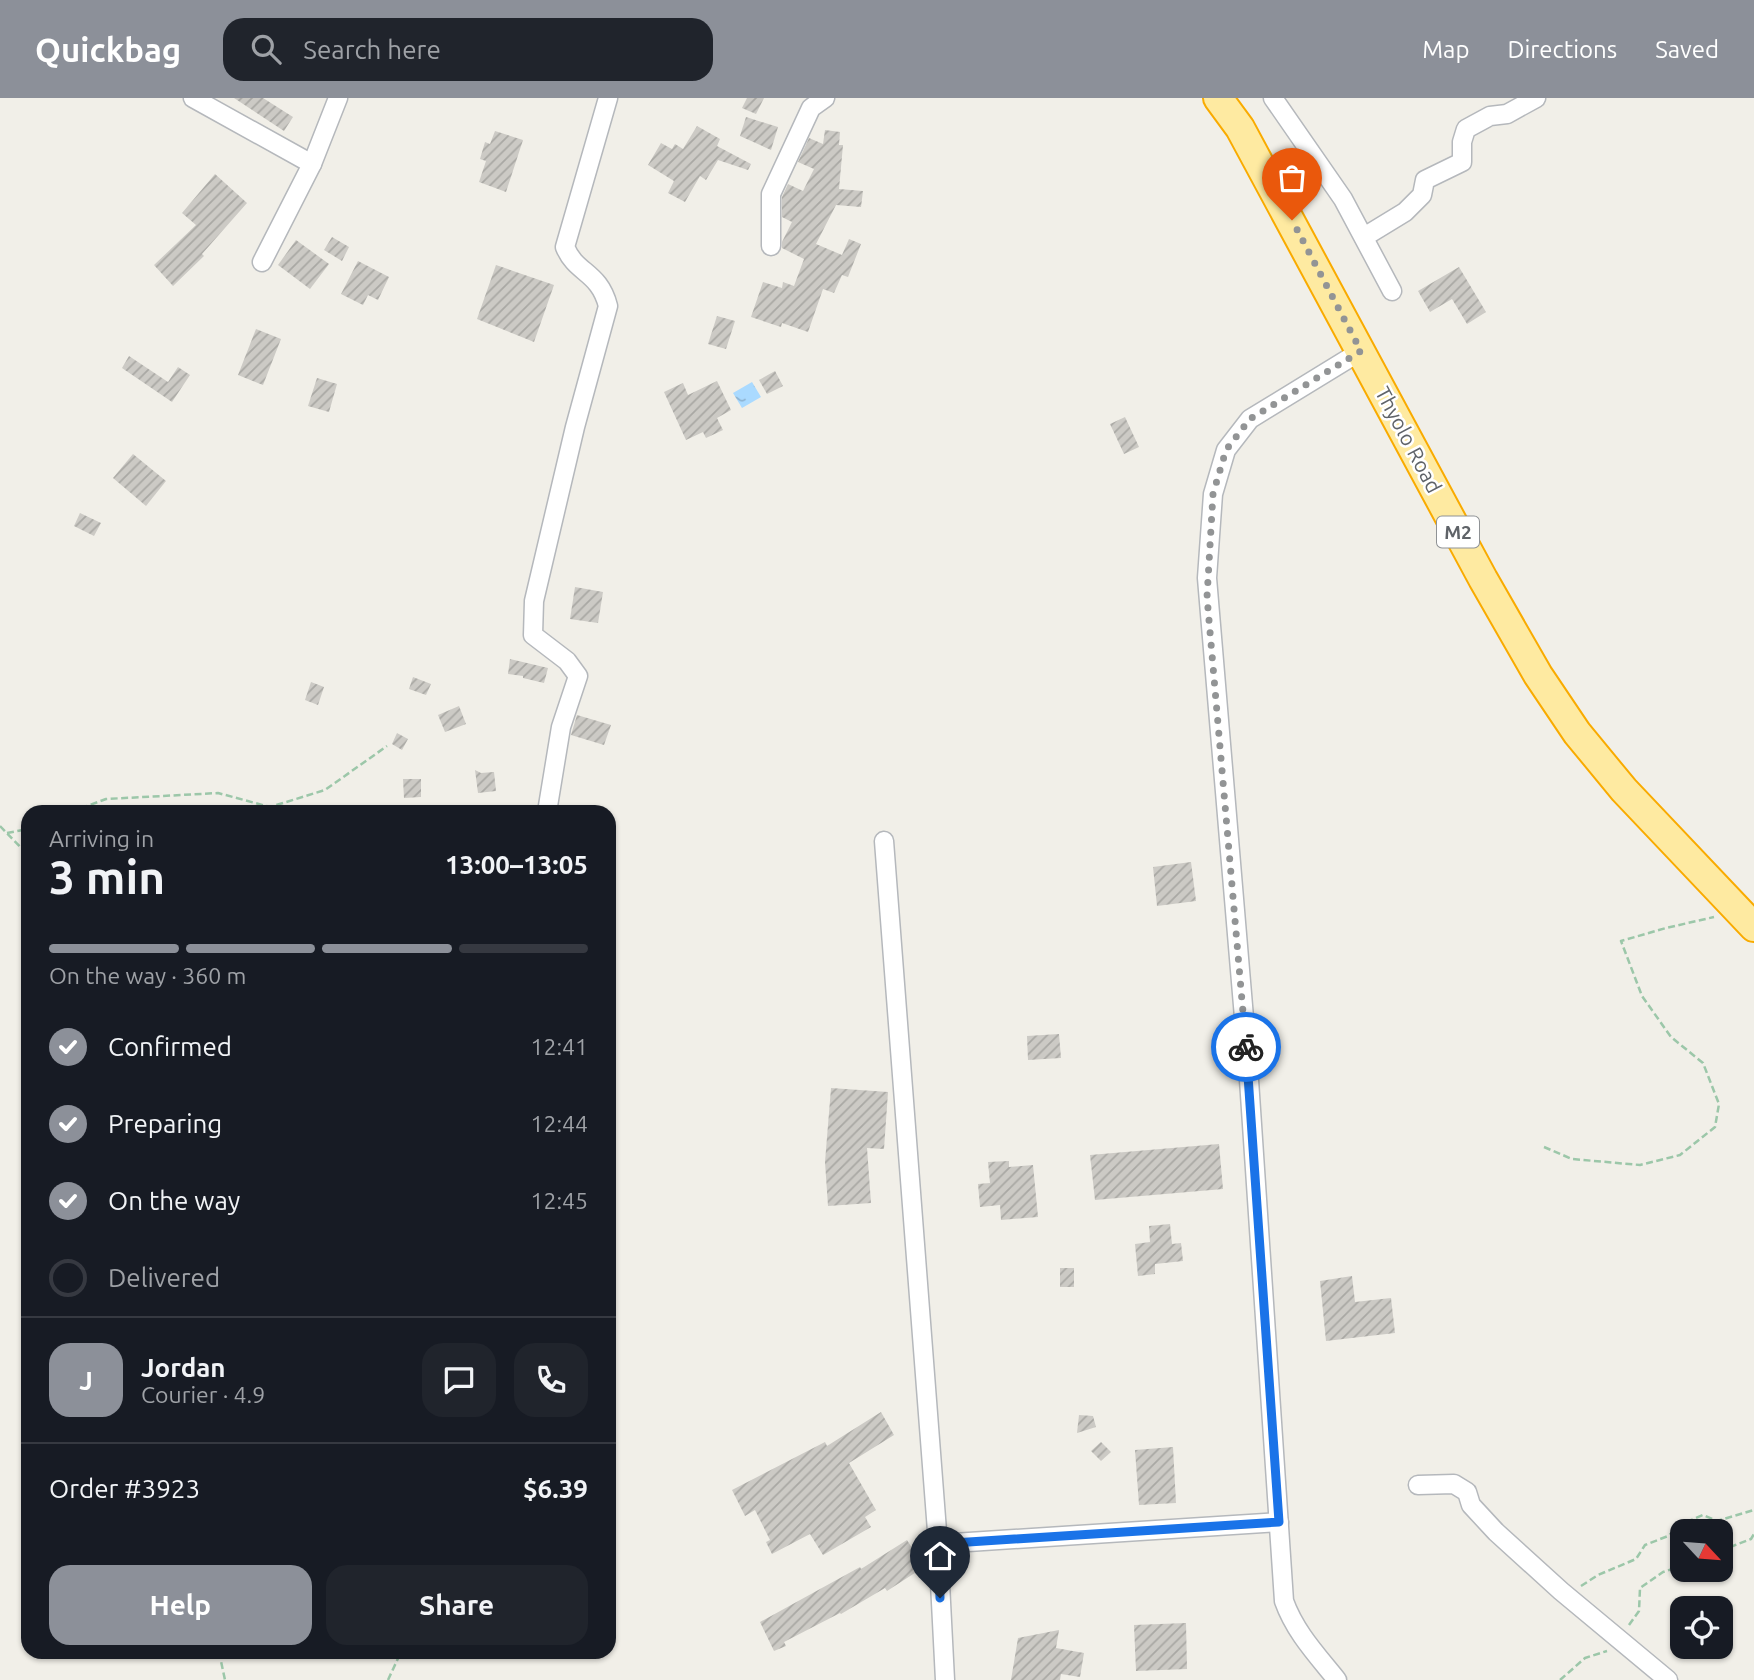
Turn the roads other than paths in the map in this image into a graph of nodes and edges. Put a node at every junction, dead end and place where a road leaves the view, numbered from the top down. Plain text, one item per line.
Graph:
1 (193, 98) edge
2 (338, 98) edge
3 (608, 98) edge
4 (825, 98) edge
5 (1218, 98) edge
6 (1273, 98) edge
7 (1536, 98) edge
8 (312, 164) junction
9 (1364, 237) junction
10 (771, 246) dead end
11 (262, 262) dead end
12 (1392, 291) dead end
13 (1361, 351) junction
14 (548, 805) edge
15 (884, 841) dead end
16 (1746, 920) edge
17 (1418, 1485) dead end
18 (1279, 1522) junction
19 (938, 1544) junction
20 (945, 1680) edge
21 (1337, 1680) edge
22 (1668, 1680) edge

1 - 8 street
2 - 8 street
3 - 14 street
4 - 10 street
5 - 13 highway, Thyolo Road / M2
6 - 9 street
7 - 9 street
8 - 11 street
9 - 12 street
13 - 16 highway, Thyolo Road / M2
13 - 18 street
15 - 19 street
17 - 22 street
18 - 19 street
18 - 21 street
19 - 20 street

